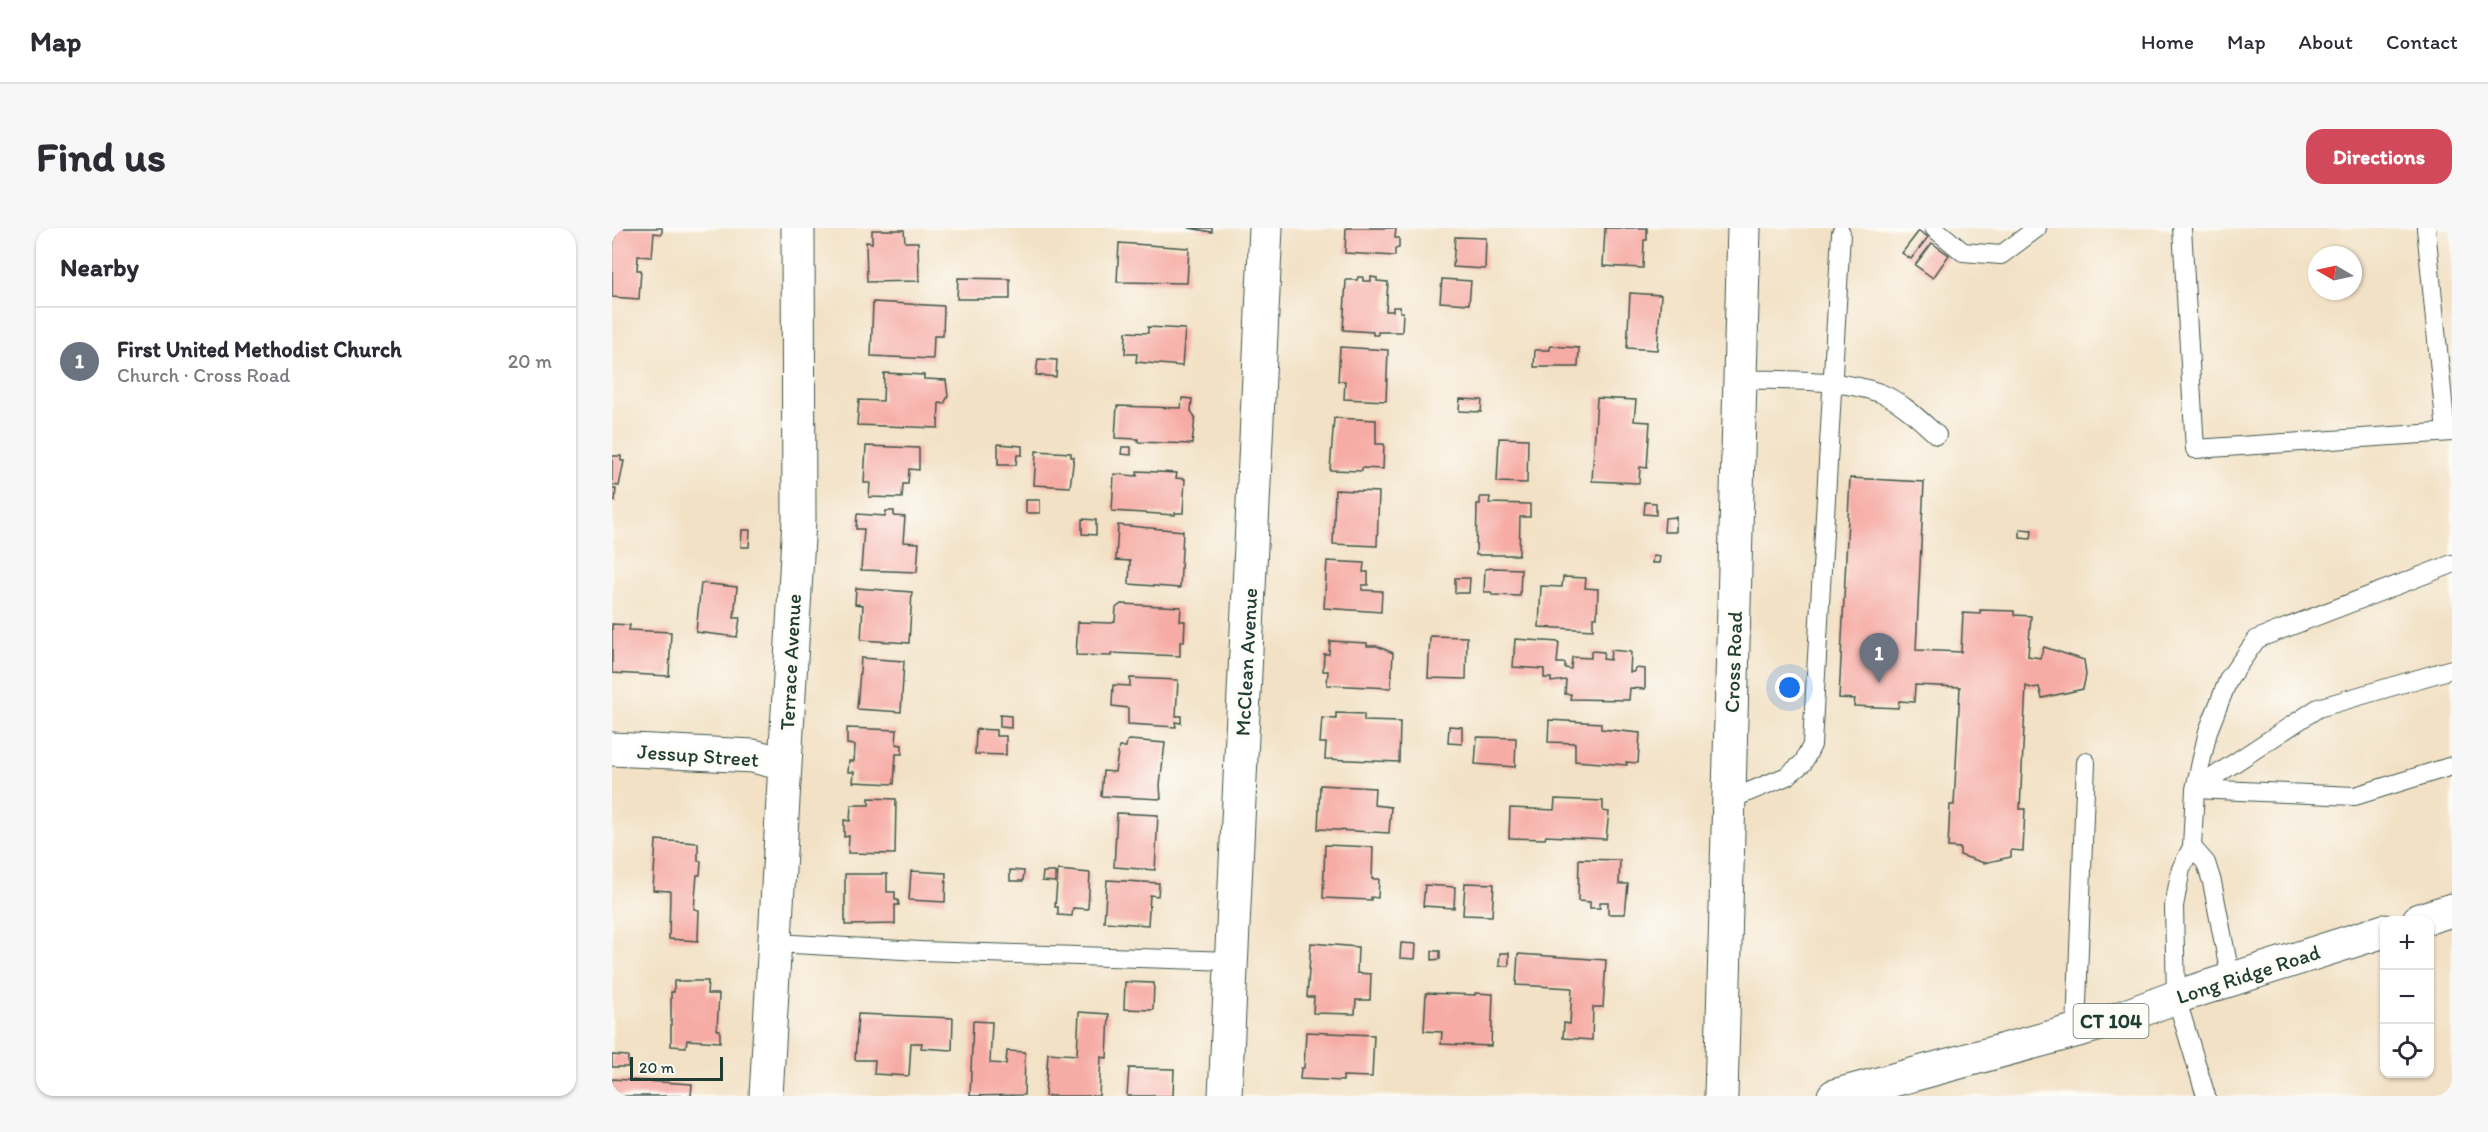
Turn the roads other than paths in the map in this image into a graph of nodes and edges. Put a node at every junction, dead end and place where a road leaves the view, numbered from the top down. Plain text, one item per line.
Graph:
1 (798, 228) edge
2 (1266, 228) edge
3 (1744, 228) edge
4 (1934, 228) edge
5 (2037, 228) edge
6 (2182, 228) edge
7 (2426, 228) edge
8 (1841, 233) dead end
9 (1741, 379) junction
10 (1834, 383) junction
11 (2449, 432) edge
12 (1937, 435) dead end
13 (2452, 564) edge
14 (2452, 669) edge
15 (612, 749) edge
16 (2086, 762) dead end
17 (784, 764) junction
18 (2452, 765) edge
19 (2195, 789) junction
20 (1729, 800) junction
21 (2192, 847) junction
22 (2452, 910) edge
23 (2434, 916) edge
24 (2380, 934) edge
25 (775, 943) junction
26 (1232, 961) junction
27 (2231, 980) junction
28 (2176, 997) junction
29 (2076, 1030) junction
30 (766, 1096) edge
31 (1225, 1096) edge
32 (1721, 1096) edge
33 (1834, 1096) edge
34 (2206, 1096) edge

1 - 17 street, Terrace Avenue
2 - 26 street, McClean Avenue
3 - 9 street, Cross Road
4 - 5 lane
6 - 11 lane
7 - 11 lane
8 - 10 lane
9 - 10 lane
9 - 20 street, Cross Road
10 - 12 lane
10 - 20 lane
13 - 19 lane
14 - 19 lane
15 - 17 street, Jessup Street
16 - 29 lane
17 - 25 street, Terrace Avenue
18 - 19 lane
19 - 21 lane
20 - 32 street, Cross Road
21 - 27 lane
21 - 28 lane
22 - 23 street
24 - 27 street, Long Ridge Road / CT 104
25 - 26 lane
25 - 30 street, Terrace Avenue
26 - 31 street, McClean Avenue
27 - 28 street, Long Ridge Road / CT 104
28 - 29 street, Long Ridge Road / CT 104
28 - 34 lane
29 - 33 street, Long Ridge Road / CT 104

